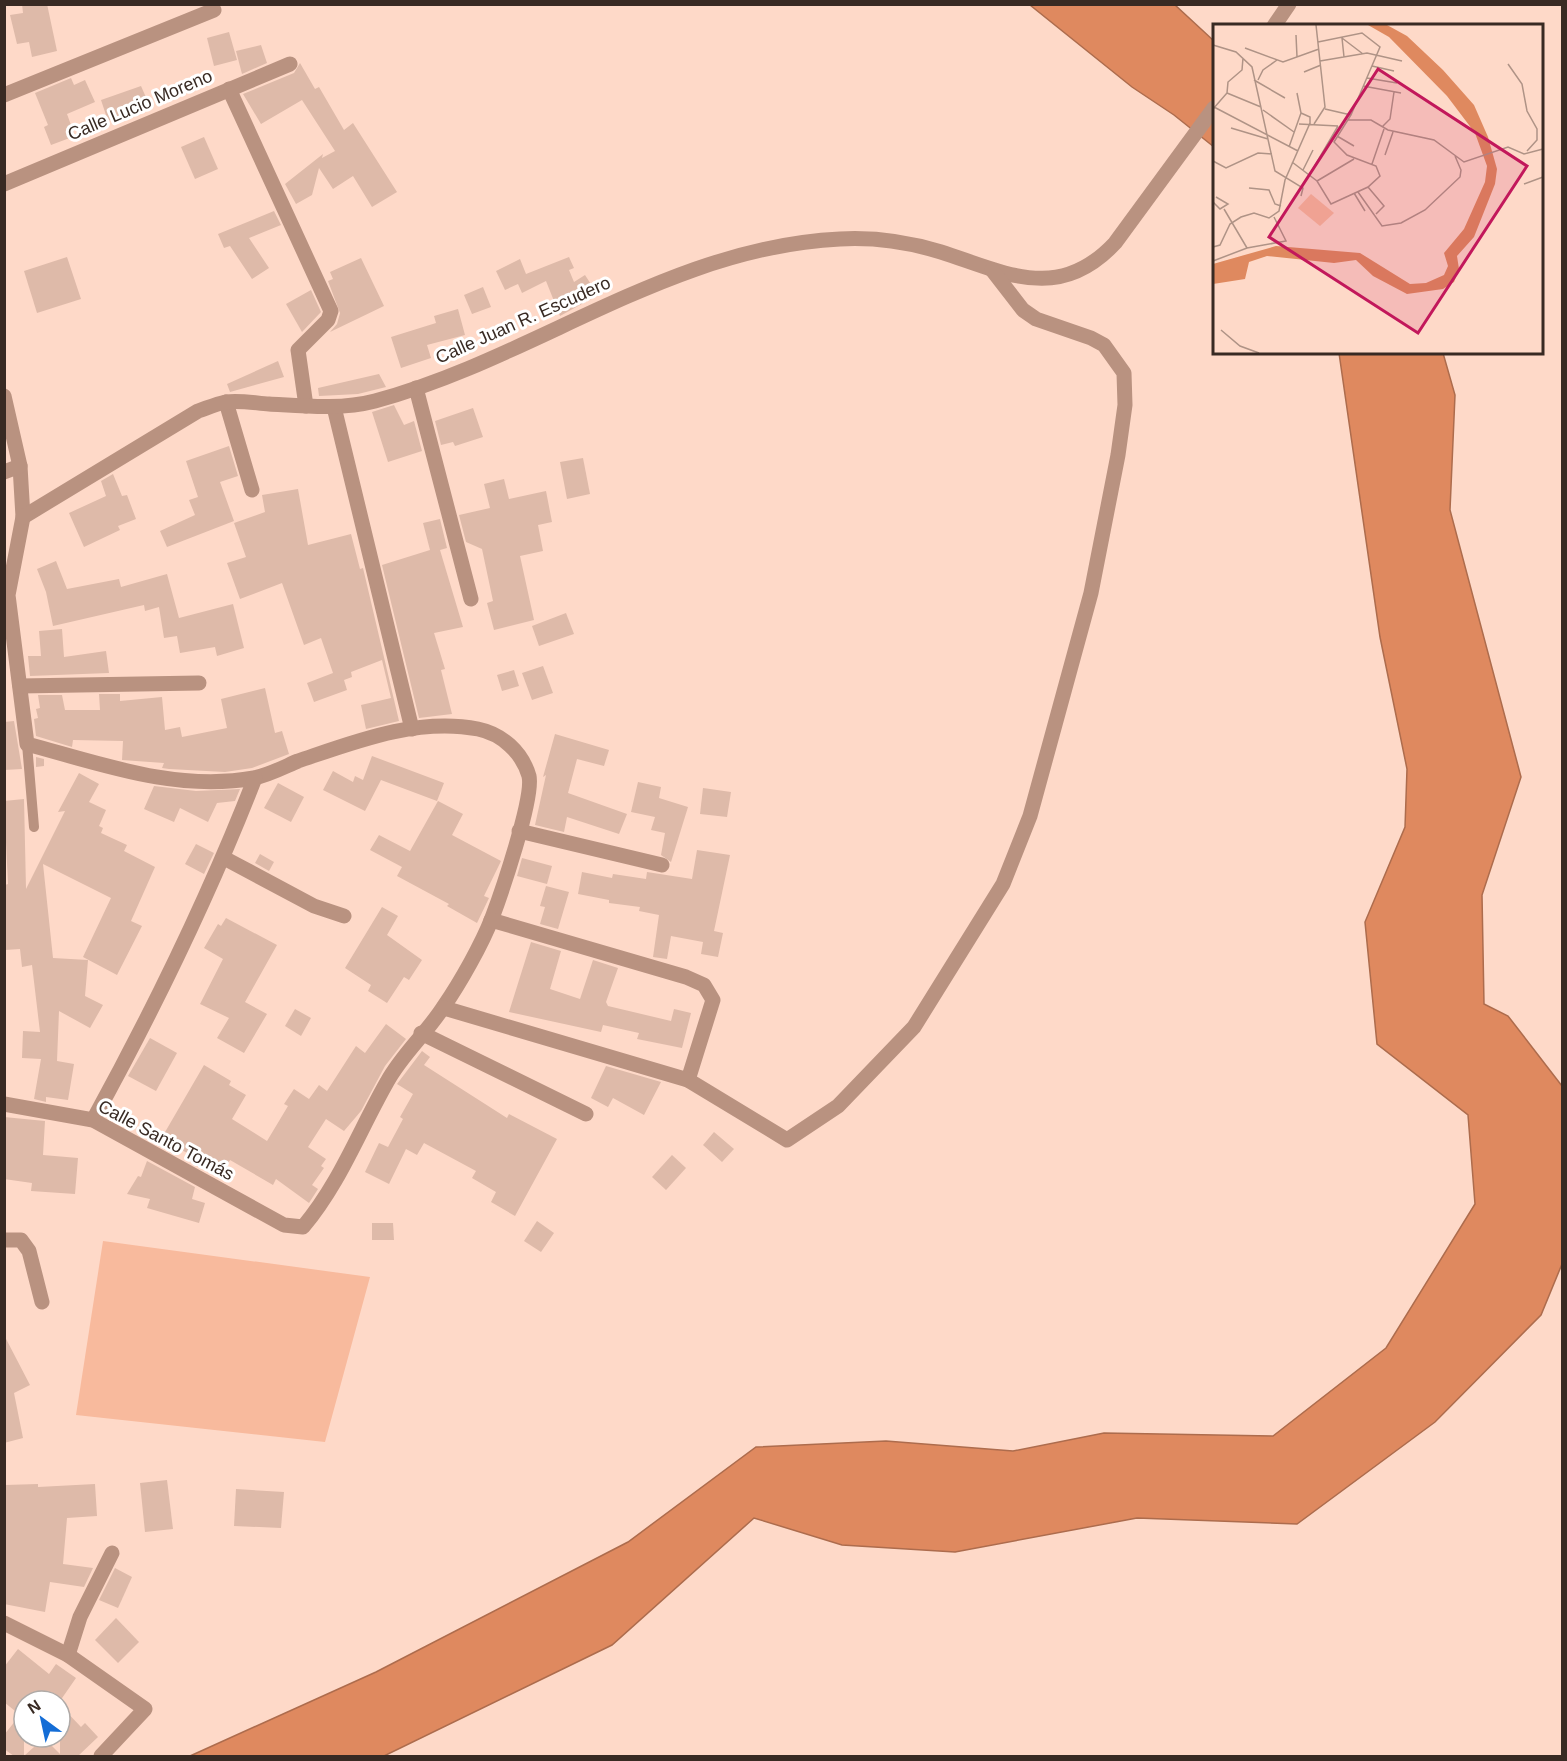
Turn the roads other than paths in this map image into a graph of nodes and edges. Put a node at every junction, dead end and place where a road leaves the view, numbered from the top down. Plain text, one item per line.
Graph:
1 (1289, 4) edge
2 (214, 10) dead end
3 (1275, 24) edge
4 (290, 64) dead end
5 (229, 89) junction
6 (4, 95) edge
7 (1213, 111) edge
8 (4, 184) edge
9 (992, 270) junction
10 (416, 388) junction
11 (4, 396) edge
12 (226, 402) junction
13 (306, 406) junction
14 (334, 407) junction
15 (20, 466) junction
16 (4, 472) edge
17 (252, 490) dead end
18 (23, 517) junction
19 (6, 596) edge
20 (471, 599) dead end
21 (199, 683) dead end
22 (20, 686) junction
23 (412, 729) junction
24 (27, 744) junction
25 (255, 778) junction
26 (34, 827) dead end
27 (519, 831) junction
28 (224, 858) junction
29 (662, 865) dead end
30 (344, 916) dead end
31 (491, 920) junction
32 (444, 1008) junction
33 (421, 1034) junction
34 (688, 1080) junction
35 (4, 1104) edge
36 (586, 1114) dead end
37 (93, 1120) junction
38 (4, 1240) edge
39 (42, 1302) dead end
40 (112, 1553) dead end
41 (4, 1623) edge
42 (68, 1654) junction
43 (101, 1756) edge

1 - 3 street
2 - 6 street
4 - 5 street, Calle Lucio Moreno
5 - 8 street, Calle Lucio Moreno
5 - 13 street
7 - 9 street, Calle Juan R. Escudero
9 - 10 street, Calle Juan R. Escudero
9 - 34 street
10 - 14 street, Calle Juan R. Escudero
10 - 20 street
11 - 15 street
12 - 13 street, Calle Juan R. Escudero
12 - 17 street
12 - 18 street, Calle Juan R. Escudero
13 - 14 street, Calle Juan R. Escudero
14 - 23 street
15 - 16 street
15 - 18 street
18 - 19 street
19 - 22 street
21 - 22 street
22 - 24 street
23 - 25 street
23 - 27 street
24 - 25 street
24 - 26 lane
25 - 28 street
27 - 29 street
27 - 31 street
28 - 30 street
28 - 37 street
31 - 32 street
31 - 34 street
32 - 33 street
32 - 34 street
33 - 36 street
33 - 37 street, Calle Santo Tomás
35 - 37 street, Calle Santo Tomás
38 - 39 street
40 - 42 street
41 - 42 street
42 - 43 street

